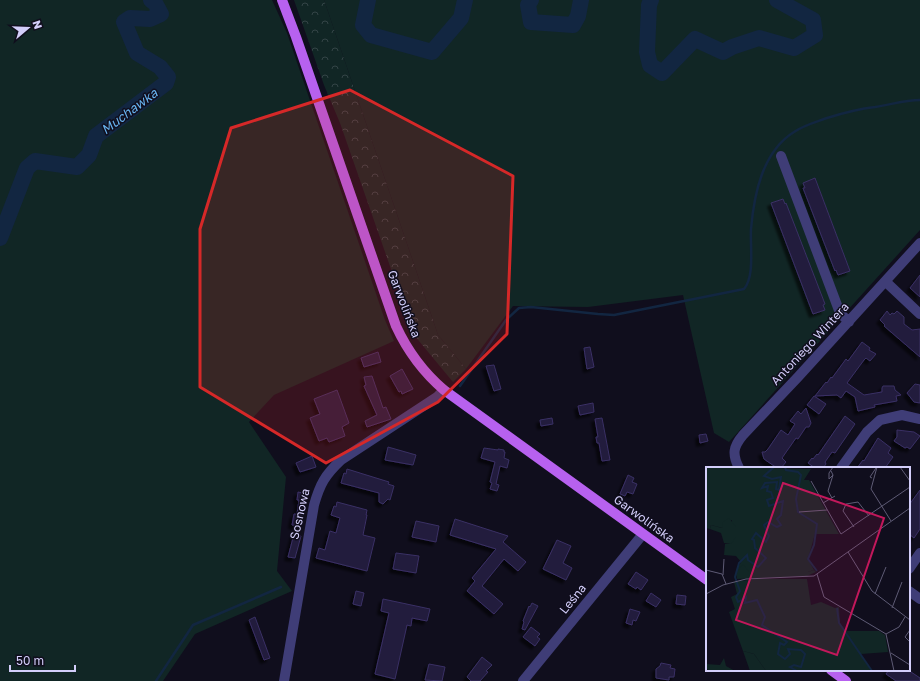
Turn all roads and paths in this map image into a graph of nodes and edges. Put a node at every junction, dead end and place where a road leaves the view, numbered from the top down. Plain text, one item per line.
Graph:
1 (282, 0) edge
2 (781, 156) dead end
3 (920, 243) edge
4 (886, 282) junction
5 (920, 314) edge
6 (849, 322) junction
7 (444, 390) junction
8 (920, 419) edge
9 (739, 467) edge
10 (842, 467) edge
11 (643, 534) junction
12 (920, 553) edge
13 (910, 568) edge
14 (706, 579) edge
15 (910, 592) edge
16 (920, 599) edge
17 (832, 671) edge
18 (284, 681) edge
19 (523, 681) edge
20 (846, 681) edge

1 - 7 main road, Garwolińska
2 - 6 street
3 - 4 street, Antoniego Wintera
4 - 5 street
4 - 6 street, Antoniego Wintera
6 - 9 street, Antoniego Wintera
7 - 11 main road, Garwolińska
7 - 18 street, Sosnowa
8 - 10 street
11 - 14 main road, Garwolińska
11 - 19 street, Leśna
12 - 13 street
15 - 16 street
17 - 20 main road

